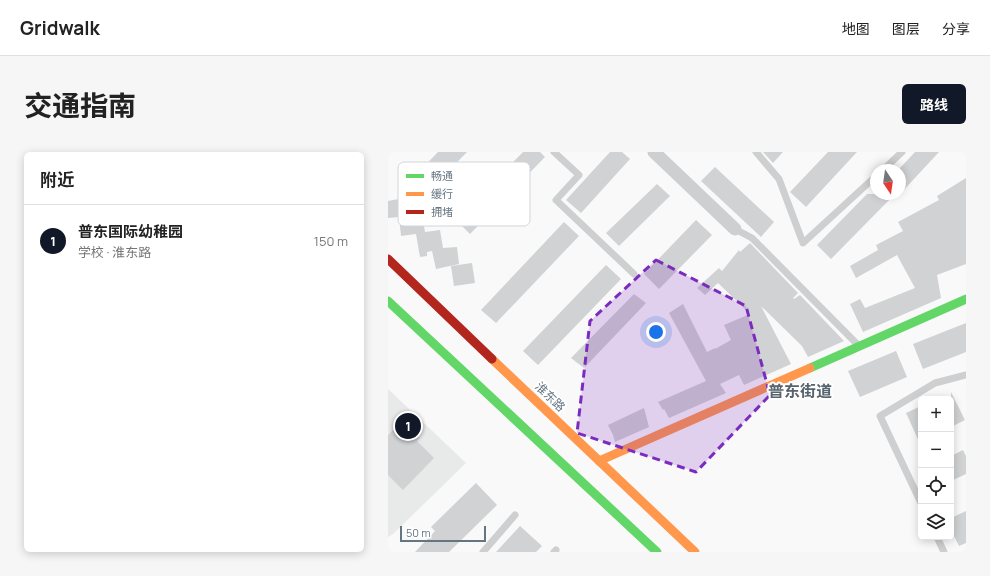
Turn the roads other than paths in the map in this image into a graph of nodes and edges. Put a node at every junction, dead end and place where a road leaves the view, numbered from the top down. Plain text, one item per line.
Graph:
1 (554, 152) edge
2 (654, 152) edge
3 (756, 152) edge
4 (902, 152) edge
5 (889, 164) edge
6 (870, 182) edge
7 (735, 229) joint
8 (388, 259) edge
9 (634, 274) dead end
10 (966, 299) edge
11 (388, 301) edge
12 (859, 346) junction
13 (966, 375) edge
14 (599, 461) junction
15 (918, 497) edge
16 (514, 515) dead end
17 (938, 540) edge
18 (483, 552) edge
19 (657, 552) edge
20 (695, 552) edge
21 (944, 552) edge

1 - 9 lane
2 - 7 street
3 - 6 lane
4 - 5 lane
7 - 12 lane
8 - 14 main road, 淮东路
10 - 12 main road
11 - 19 main road
12 - 14 main road
13 - 15 lane
14 - 20 main road, 淮东路
16 - 18 lane
17 - 21 lane

